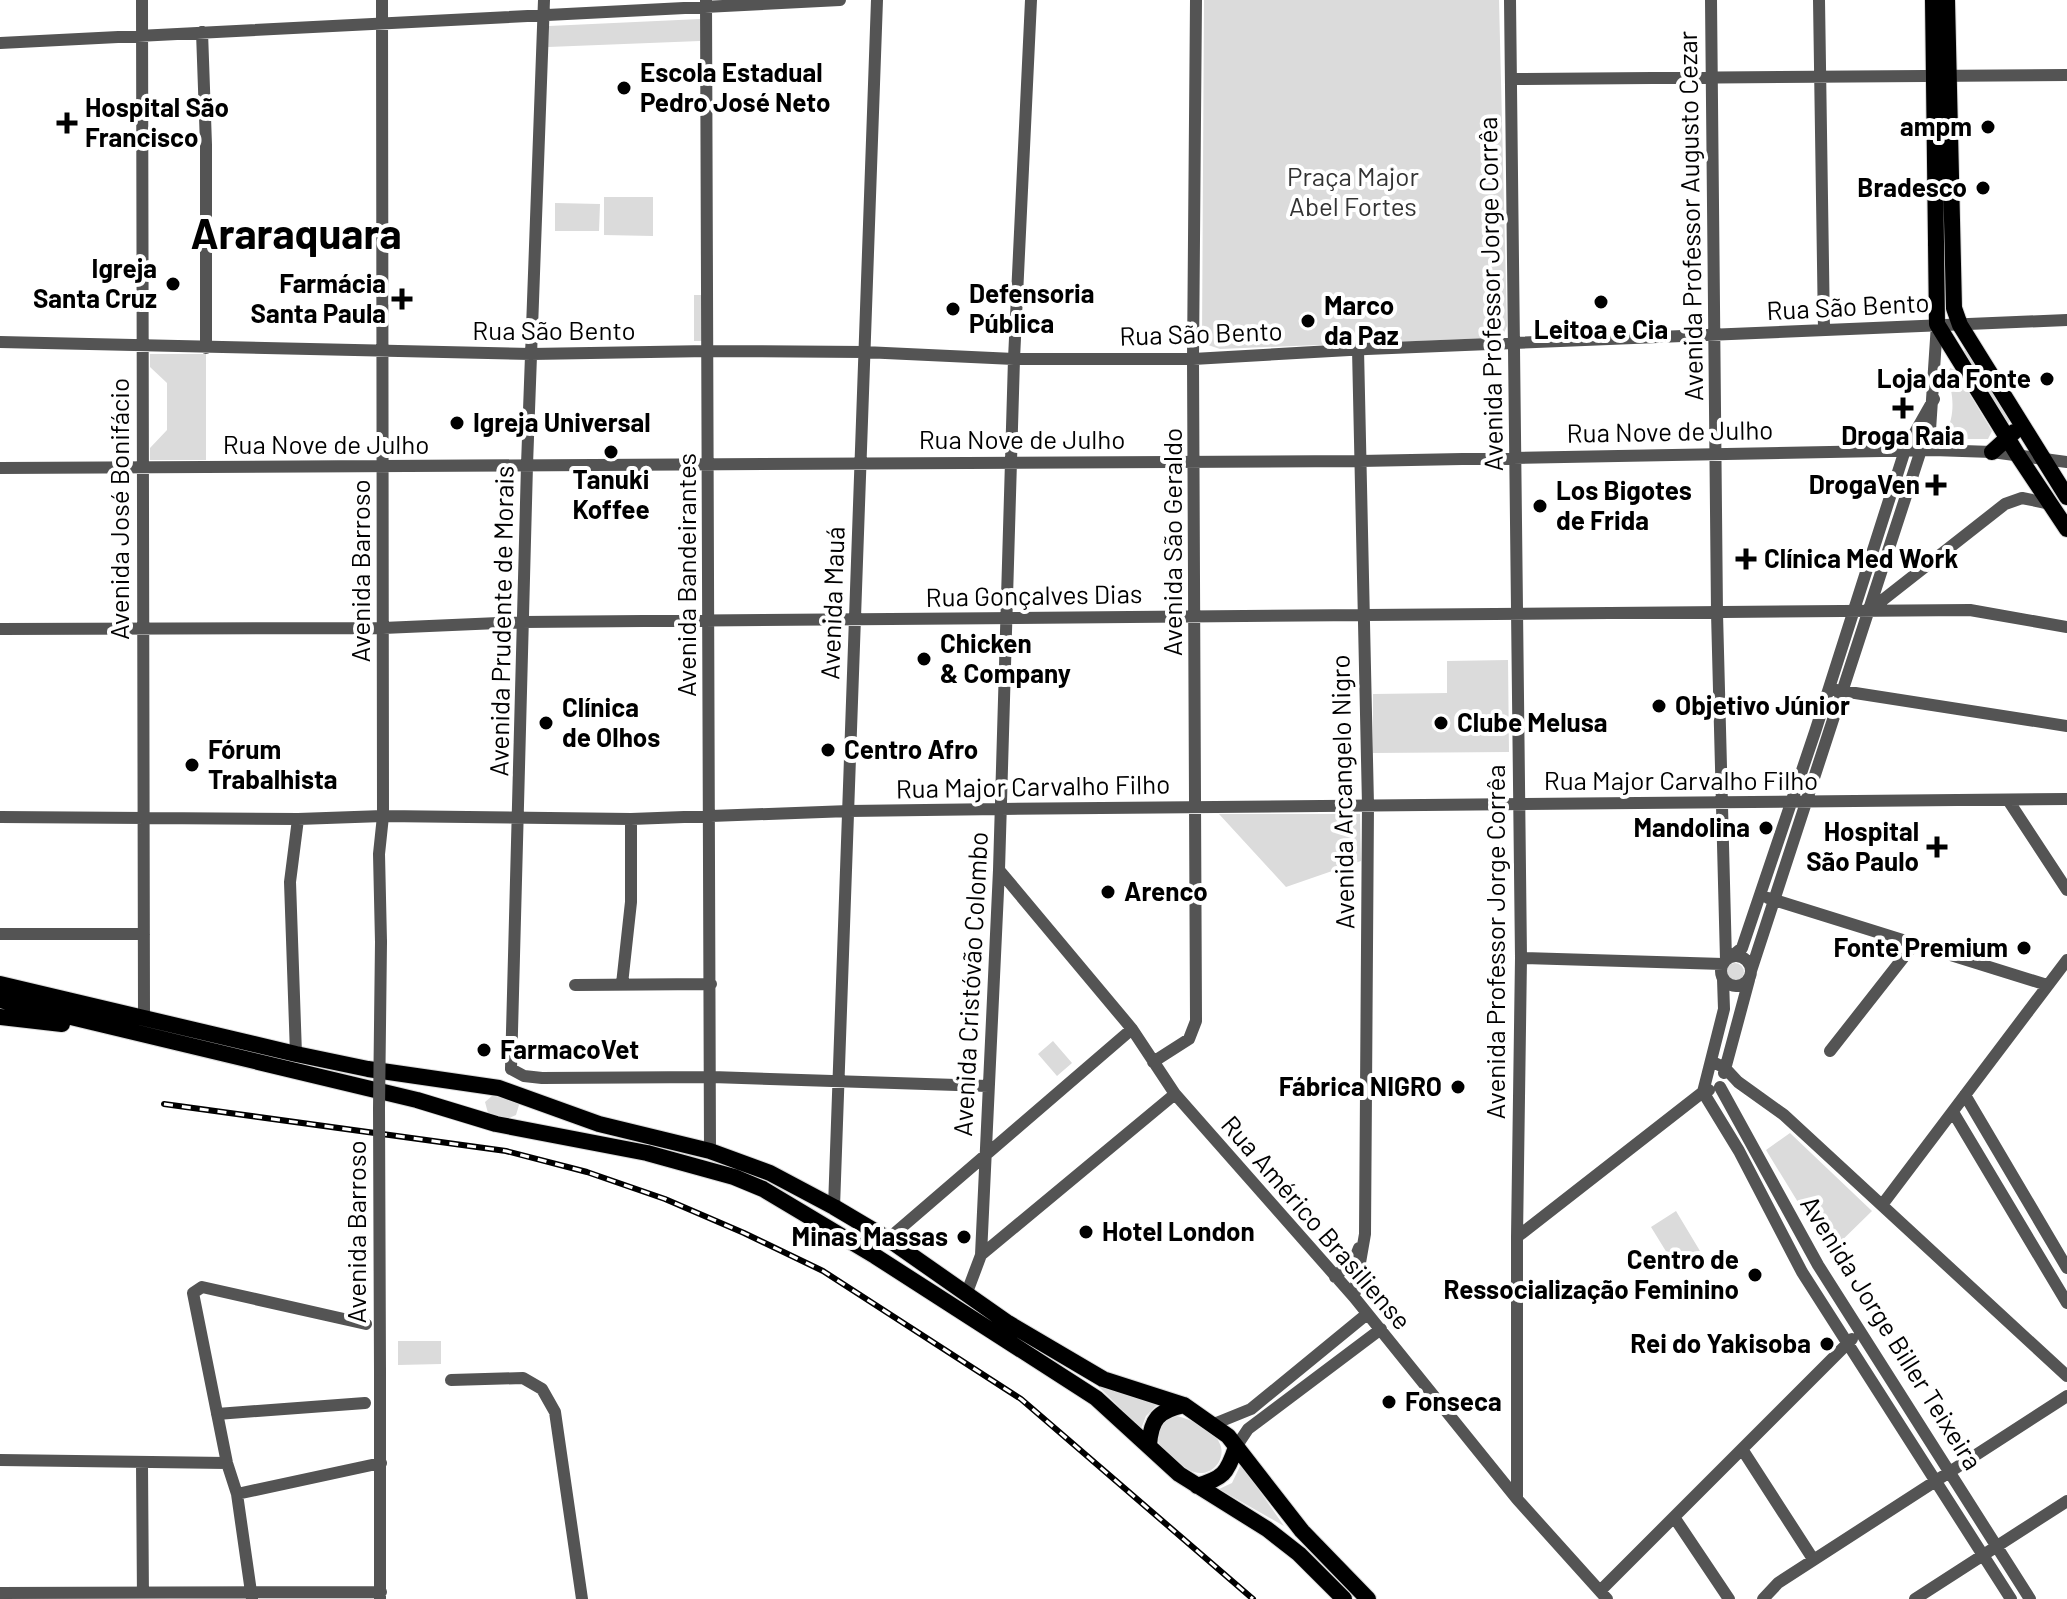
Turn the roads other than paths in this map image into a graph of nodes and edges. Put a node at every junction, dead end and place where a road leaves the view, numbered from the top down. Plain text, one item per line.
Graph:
1 (142, 0) edge
2 (382, 0) edge
3 (544, 0) edge
4 (840, 0) edge
5 (877, 0) edge
6 (1031, 0) edge
7 (1196, 0) edge
8 (1510, 0) edge
9 (1711, 0) edge
10 (1819, 0) edge
11 (1933, 0) edge
12 (1947, 0) edge
13 (706, 4) edge
14 (544, 16) junction
15 (382, 25) junction
16 (202, 32) junction
17 (142, 36) junction
18 (0, 43) edge
19 (2067, 75) edge
20 (1820, 76) junction
21 (1941, 76) junction
22 (1713, 77) junction
23 (1511, 79) junction
24 (2067, 320) edge
25 (1937, 324) junction
26 (1960, 325) junction
27 (1824, 330) junction
28 (1714, 335) junction
29 (0, 342) edge
30 (1513, 343) junction
31 (142, 347) junction
32 (206, 348) junction
33 (1358, 349) junction
34 (709, 351) junction
35 (383, 352) junction
36 (864, 352) junction
37 (531, 354) junction
38 (1014, 359) junction
39 (1193, 359) junction
40 (1934, 399) junction
41 (2021, 427) junction
42 (2007, 437) junction
43 (1905, 450) junction
44 (1927, 450) junction
45 (1992, 452) junction
46 (1716, 453) junction
47 (2019, 457) junction
48 (1516, 458) junction
49 (1360, 461) junction
50 (2044, 461) junction
51 (860, 462) junction
52 (1012, 462) junction
53 (1194, 462) junction
54 (2067, 462) edge
55 (709, 464) junction
56 (527, 465) junction
57 (383, 466) junction
58 (0, 468) edge
59 (143, 468) junction
60 (2067, 472) edge
61 (2067, 497) edge
62 (2051, 504) junction
63 (2067, 529) edge
64 (1870, 610) junction
65 (1855, 611) junction
66 (1717, 613) junction
67 (1363, 615) junction
68 (1517, 615) junction
69 (1196, 616) junction
70 (1006, 618) junction
71 (854, 620) junction
72 (709, 621) junction
73 (523, 622) junction
74 (2067, 627) edge
75 (142, 628) junction
76 (383, 628) junction
77 (0, 629) edge
78 (1829, 690) junction
79 (1844, 690) junction
80 (2067, 726) edge
81 (1815, 732) junction
82 (1830, 737) junction
83 (2067, 799) edge
84 (2008, 800) junction
85 (1793, 802) junction
86 (1808, 802) junction
87 (1517, 803) junction
88 (1721, 803) junction
89 (1368, 805) junction
90 (1196, 808) junction
91 (1001, 809) junction
92 (849, 811) junction
93 (361, 816) junction
94 (383, 816) junction
95 (0, 817) edge
96 (710, 817) junction
97 (519, 818) junction
98 (142, 819) junction
99 (298, 819) junction
100 (631, 819) junction
101 (379, 854) junction
102 (2067, 863) edge
103 (2052, 865) junction
104 (999, 870) junction
105 (2067, 890) edge
106 (1760, 896) junction
107 (1775, 900) junction
108 (0, 934) edge
109 (144, 934) junction
110 (1914, 944) junction
111 (1521, 958) junction
112 (1727, 960) junction
113 (2067, 960) edge
114 (1750, 976) junction
115 (1723, 979) junction
116 (0, 984) edge
117 (622, 984) junction
118 (711, 984) junction
119 (575, 985) dead end
120 (2047, 985) junction
121 (0, 1000) edge
122 (0, 1017) edge
123 (144, 1017) junction
124 (1132, 1029) junction
125 (119, 1030) junction
126 (1830, 1051) dead end
127 (296, 1054) junction
128 (1153, 1062) junction
129 (1719, 1065) junction
130 (511, 1069) junction
131 (712, 1077) junction
132 (551, 1078) junction
133 (840, 1079) junction
134 (988, 1086) junction
135 (487, 1087) junction
136 (1720, 1087) junction
137 (1703, 1092) junction
138 (1175, 1094) junction
139 (1965, 1095) junction
140 (532, 1100) junction
141 (1953, 1112) junction
142 (481, 1120) junction
143 (513, 1127) junction
144 (710, 1151) junction
145 (985, 1157) junction
146 (1882, 1205) junction
147 (834, 1207) junction
148 (1365, 1234) junction
149 (1517, 1237) junction
150 (888, 1239) junction
151 (981, 1255) junction
152 (1818, 1265) junction
153 (2067, 1268) edge
154 (1802, 1272) junction
155 (1335, 1277) junction
156 (966, 1295) junction
157 (1354, 1297) junction
158 (2067, 1303) edge
159 (1367, 1314) junction
160 (366, 1324) dead end
161 (1381, 1329) junction
162 (1861, 1332) junction
163 (1847, 1342) junction
164 (1301, 1369) junction
165 (2067, 1376) edge
166 (451, 1380) dead end
167 (1310, 1381) junction
168 (2067, 1396) edge
169 (365, 1403) dead end
170 (1184, 1405) junction
171 (217, 1414) junction
172 (1214, 1424) junction
173 (1149, 1445) junction
174 (1236, 1447) junction
175 (1742, 1449) junction
176 (0, 1460) edge
177 (227, 1463) junction
178 (381, 1463) junction
179 (142, 1464) junction
180 (1950, 1471) junction
181 (1937, 1481) junction
182 (1197, 1486) junction
183 (237, 1494) junction
184 (1517, 1499) junction
185 (2067, 1501) edge
186 (1674, 1517) junction
187 (1997, 1547) junction
188 (1984, 1555) junction
189 (1813, 1559) junction
190 (0, 1593) edge
191 (1604, 1595) edge
192 (143, 1596) edge
193 (252, 1596) edge
194 (380, 1596) edge
195 (582, 1599) edge
196 (1344, 1599) edge
197 (1368, 1599) edge
198 (1729, 1599) edge
199 (1763, 1599) edge
200 (1915, 1599) edge
201 (2011, 1599) edge
202 (2030, 1599) edge

1 - 17 street, Avenida José Bonifácio
2 - 15 street, Avenida Barroso
3 - 14 street, Avenida Prudente de Morais
4 - 13 street
5 - 36 street, Avenida Mauá
6 - 38 street, Avenida Cristóvão Colombo
7 - 39 street, Avenida São Geraldo
8 - 23 street, Avenida Professor Jorge Corrêa
9 - 22 street, Avenida Professor Augusto Cezar
10 - 20 street
11 - 21 main road
12 - 21 main road
13 - 14 street
13 - 34 street, Avenida Bandeirantes
14 - 15 street
14 - 37 street, Avenida Prudente de Morais
15 - 16 street
15 - 35 street, Avenida Barroso
16 - 17 street
16 - 32 street
17 - 18 street
17 - 31 street, Avenida José Bonifácio
19 - 21 street
20 - 21 street
20 - 22 street
20 - 27 street
21 - 25 main road
21 - 26 main road
22 - 23 street
22 - 28 street, Avenida Professor Augusto Cezar
23 - 30 street, Avenida Professor Jorge Corrêa
24 - 26 street, Rua São Bento
25 - 26 street, Rua São Bento
25 - 27 street, Rua São Bento
25 - 40 street
25 - 42 main road
26 - 41 main road
27 - 28 street, Rua São Bento
28 - 30 street, Rua São Bento
28 - 46 street, Avenida Professor Augusto Cezar
29 - 31 street, Rua São Bento
30 - 33 street, Rua São Bento
30 - 48 street, Avenida Professor Jorge Corrêa
31 - 32 street, Rua São Bento
31 - 59 street, Avenida José Bonifácio
32 - 35 street, Rua São Bento
33 - 39 street, Rua São Bento
33 - 49 street, Avenida Arcangelo Nigro
34 - 36 street, Rua São Bento
34 - 37 street, Rua São Bento
34 - 55 street, Avenida Bandeirantes
35 - 37 street, Rua São Bento
35 - 57 street, Avenida Barroso
36 - 38 street, Rua São Bento
36 - 51 street, Avenida Mauá
37 - 56 street, Avenida Prudente de Morais
38 - 39 street, Rua São Bento
38 - 52 street, Avenida Cristóvão Colombo
39 - 53 street, Avenida São Geraldo
40 - 43 street
40 - 44 street
41 - 42 main road
41 - 50 main road
42 - 45 main road
42 - 47 main road
43 - 44 street, Rua Nove de Julho
43 - 46 street, Rua Nove de Julho
43 - 65 street
44 - 45 street, Rua Nove de Julho
44 - 64 street
45 - 47 street, Rua Nove de Julho
46 - 48 street, Rua Nove de Julho
46 - 66 street, Avenida Professor Augusto Cezar
47 - 50 street, Rua Nove de Julho
47 - 62 main road
48 - 49 street, Rua Nove de Julho
48 - 68 street, Avenida Professor Jorge Corrêa
49 - 53 street, Rua Nove de Julho
49 - 67 street, Avenida Arcangelo Nigro
50 - 54 street
50 - 60 street
50 - 61 main road
51 - 52 street, Rua Nove de Julho
51 - 55 street, Rua Nove de Julho
51 - 71 street, Avenida Mauá
52 - 53 street, Rua Nove de Julho
52 - 70 street, Avenida Cristóvão Colombo
53 - 69 street, Avenida São Geraldo
55 - 56 street, Rua Nove de Julho
55 - 72 street, Avenida Bandeirantes
56 - 57 street, Rua Nove de Julho
56 - 73 street, Avenida Prudente de Morais
57 - 59 street, Rua Nove de Julho
57 - 76 street, Avenida Barroso
58 - 59 street, Rua Nove de Julho
59 - 75 street, Avenida José Bonifácio
62 - 63 main road
62 - 64 street
64 - 65 street, Rua Gonçalves Dias
64 - 74 street, Rua Gonçalves Dias
64 - 79 street
65 - 66 street, Rua Gonçalves Dias
65 - 78 street
66 - 68 street, Rua Gonçalves Dias
66 - 88 street, Avenida Professor Augusto Cezar
67 - 68 street, Rua Gonçalves Dias
67 - 69 street, Rua Gonçalves Dias
67 - 89 street, Avenida Arcangelo Nigro
68 - 87 street, Avenida Professor Jorge Corrêa
69 - 70 street, Rua Gonçalves Dias
69 - 90 street, Avenida São Geraldo
70 - 71 street, Rua Gonçalves Dias
70 - 91 street, Avenida Cristóvão Colombo
71 - 72 street, Rua Gonçalves Dias
71 - 92 street, Avenida Mauá
72 - 73 street, Rua Gonçalves Dias
72 - 96 street, Avenida Bandeirantes
73 - 76 street, Rua Gonçalves Dias
73 - 97 street, Avenida Prudente de Morais
75 - 76 street, Rua Gonçalves Dias
75 - 77 street, Rua Gonçalves Dias
75 - 98 street, Avenida José Bonifácio
76 - 94 street, Avenida Barroso
78 - 79 street
78 - 81 street
79 - 80 street
79 - 82 street
81 - 82 street
81 - 85 street
82 - 86 street
83 - 84 street, Rua Major Carvalho Filho
84 - 86 street, Rua Major Carvalho Filho
84 - 103 street
85 - 86 street, Rua Major Carvalho Filho
85 - 88 street, Rua Major Carvalho Filho
85 - 106 street
86 - 107 street
87 - 88 street, Rua Major Carvalho Filho
87 - 89 street, Rua Major Carvalho Filho
87 - 111 street, Avenida Professor Jorge Corrêa
88 - 112 street, Avenida Professor Augusto Cezar
89 - 90 street, Rua Major Carvalho Filho
89 - 148 street, Avenida Arcangelo Nigro
90 - 91 street, Rua Major Carvalho Filho
90 - 128 street, Avenida São Geraldo
91 - 92 street, Rua Major Carvalho Filho
91 - 104 street, Avenida Cristóvão Colombo
92 - 96 street, Rua Major Carvalho Filho
92 - 133 street, Avenida Mauá
93 - 94 street, Rua Major Carvalho Filho
93 - 99 street, Rua Major Carvalho Filho
93 - 101 street, Avenida Barroso
94 - 97 street, Rua Major Carvalho Filho
94 - 101 street, Avenida Barroso
95 - 98 street, Rua Major Carvalho Filho
96 - 100 street, Rua Major Carvalho Filho
96 - 118 street, Avenida Bandeirantes
97 - 100 street, Rua Major Carvalho Filho
97 - 130 street, Avenida Prudente de Morais
98 - 99 street, Rua Major Carvalho Filho
98 - 109 street, Avenida José Bonifácio
99 - 127 street
100 - 117 street
101 - 178 street, Avenida Barroso, bridge
102 - 103 street
103 - 105 street
104 - 124 street, Rua Américo Brasiliense
104 - 134 street, Avenida Cristóvão Colombo
106 - 107 street
106 - 112 street
107 - 110 street
107 - 114 street
108 - 109 street
109 - 123 street, Avenida José Bonifácio
110 - 120 street
110 - 126 street
111 - 112 street
111 - 149 street, Avenida Professor Jorge Corrêa
112 - 114 street
112 - 115 street, Avenida Professor Augusto Cezar
113 - 120 street
114 - 115 street
114 - 129 street
115 - 129 street, Avenida Professor Augusto Cezar
116 - 123 main road
117 - 118 street
117 - 119 street
118 - 131 street, Avenida Bandeirantes
120 - 139 street
121 - 125 main road
122 - 125 main road
123 - 127 main road
124 - 128 street, Rua Américo Brasiliense
124 - 145 street
125 - 142 main road
127 - 135 main road
128 - 138 street, Rua Américo Brasiliense
129 - 136 street
129 - 137 street
129 - 146 street
130 - 132 street
130 - 135 street
131 - 132 street
131 - 133 street
131 - 144 street, Avenida Bandeirantes
132 - 140 street
133 - 134 street
133 - 147 street, Avenida Mauá
134 - 145 street, Avenida Cristóvão Colombo
135 - 140 main road
135 - 142 main road
136 - 137 street
136 - 152 street, Avenida Jorge Biller Teixeira
137 - 149 street
137 - 154 street, Avenida Jorge Biller Teixeira
138 - 151 street
138 - 155 street, Rua Américo Brasiliense
139 - 141 street
139 - 153 street
140 - 143 main road
140 - 144 main road
141 - 146 street
141 - 158 street
142 - 143 main road
143 - 173 main road
144 - 147 main road
145 - 150 street
145 - 151 street, Avenida Cristóvão Colombo
146 - 165 street
147 - 150 main road
148 - 155 street
148 - 157 street, Avenida Arcangelo Nigro
149 - 184 street, Avenida Professor Jorge Corrêa
150 - 156 main road
151 - 156 street, Avenida Cristóvão Colombo
152 - 154 street
152 - 162 street, Avenida Jorge Biller Teixeira
154 - 163 street, Avenida Jorge Biller Teixeira
155 - 157 street, Rua Américo Brasiliense
156 - 170 main road
157 - 159 street, Rua Américo Brasiliense
159 - 161 street, Rua Américo Brasiliense
159 - 164 street
160 - 171 street
161 - 167 street
161 - 184 street, Rua Américo Brasiliense
162 - 163 street
162 - 180 street, Avenida Jorge Biller Teixeira
163 - 175 street
163 - 181 street, Avenida Jorge Biller Teixeira
164 - 167 street
164 - 172 street
166 - 195 street
167 - 174 street
168 - 180 street
169 - 171 street
170 - 172 main road
170 - 173 main road
171 - 177 street
172 - 174 main road
173 - 182 main road
174 - 182 main road
174 - 197 main road
175 - 186 street
175 - 189 street
176 - 179 street
177 - 179 street
177 - 183 street
178 - 183 street
178 - 194 street, Avenida Barroso
179 - 192 street
180 - 181 street
180 - 187 street, Avenida Jorge Biller Teixeira
181 - 188 street, Avenida Jorge Biller Teixeira
181 - 189 street
182 - 196 main road
183 - 193 street
184 - 191 street, Rua Américo Brasiliense
185 - 187 street
186 - 191 street
186 - 198 street
187 - 188 street
187 - 202 street, Avenida Jorge Biller Teixeira
188 - 200 street
188 - 201 street, Avenida Jorge Biller Teixeira
189 - 199 street
190 - 192 street
192 - 193 street
193 - 194 street

